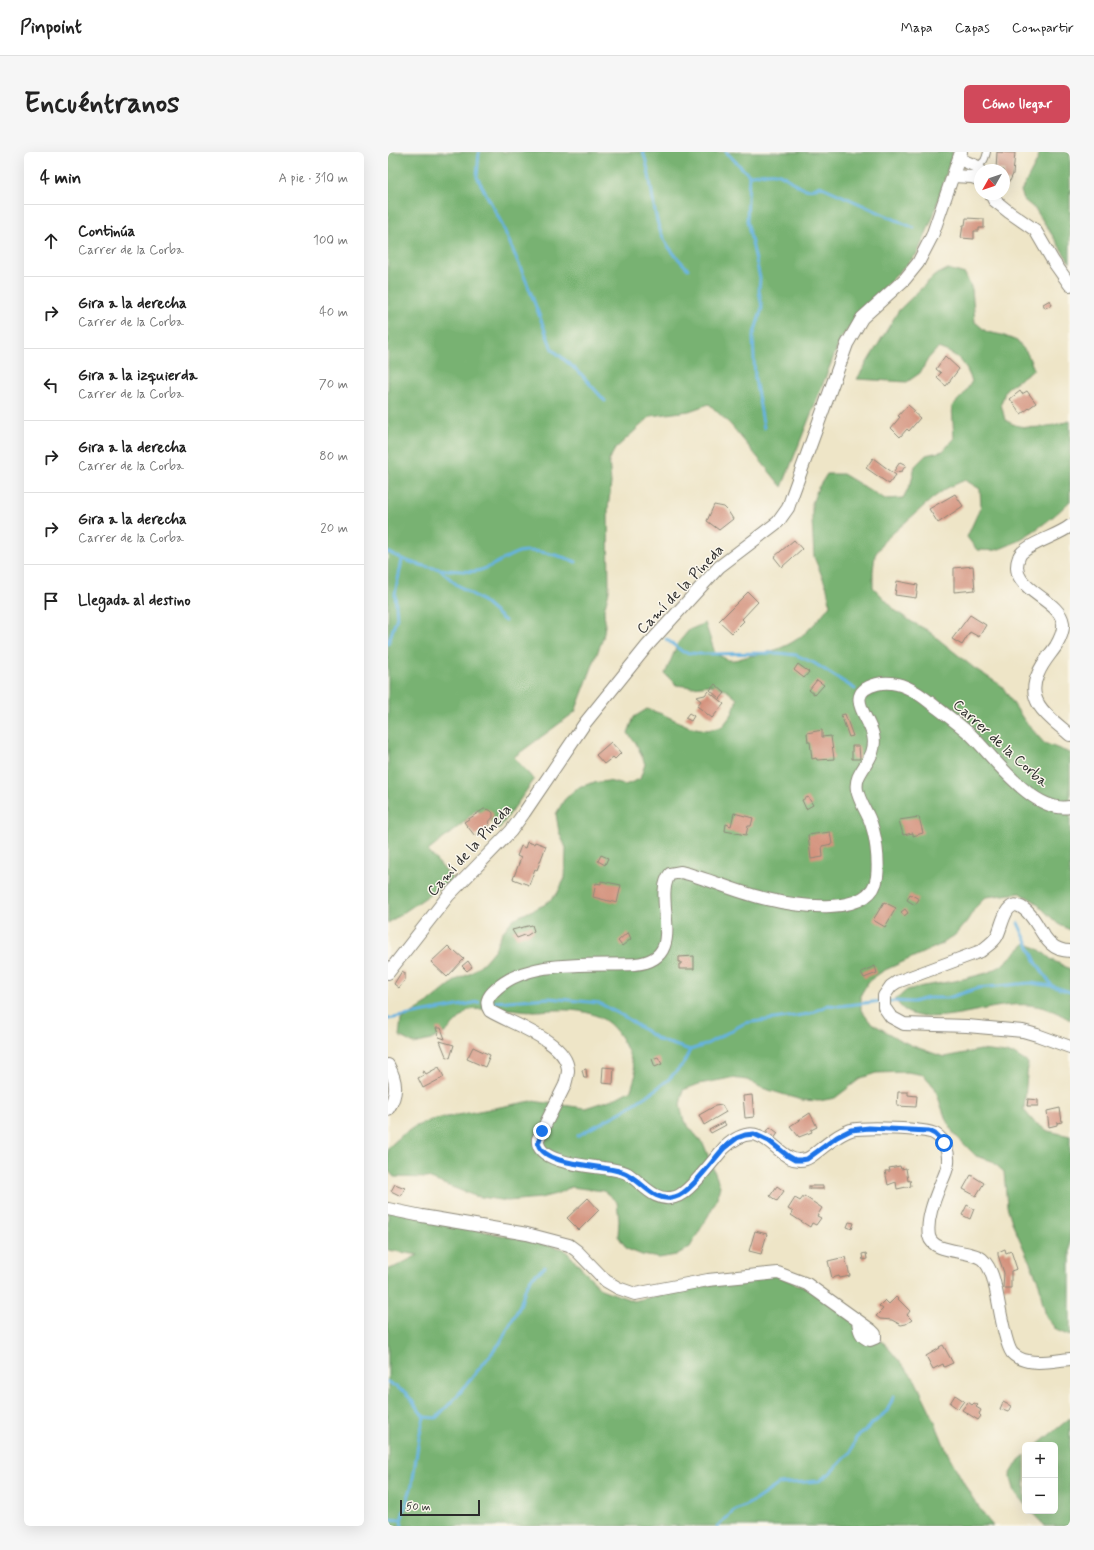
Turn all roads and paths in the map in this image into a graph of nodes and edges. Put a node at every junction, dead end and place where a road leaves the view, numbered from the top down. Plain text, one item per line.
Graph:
1 (987, 152) edge
2 (960, 155) edge
3 (982, 164) edge
4 (974, 165) edge
5 (974, 177) edge
6 (952, 179) junction
7 (994, 200) edge
8 (1070, 284) edge
9 (1070, 526) edge
10 (1070, 735) edge
11 (1070, 807) edge
12 (1070, 951) edge
13 (388, 973) edge
14 (1070, 1047) edge
15 (388, 1065) edge
16 (388, 1109) edge
17 (388, 1209) edge
18 (858, 1321) dead end
19 (1070, 1358) edge

1 - 3 lane
2 - 4 street
2 - 6 street, Camí de la Pineda
5 - 6 street
6 - 13 street, Camí de la Pineda
7 - 8 street
9 - 10 street
11 - 19 street, Carrer de la Corba
12 - 14 street
15 - 16 street
17 - 18 street

